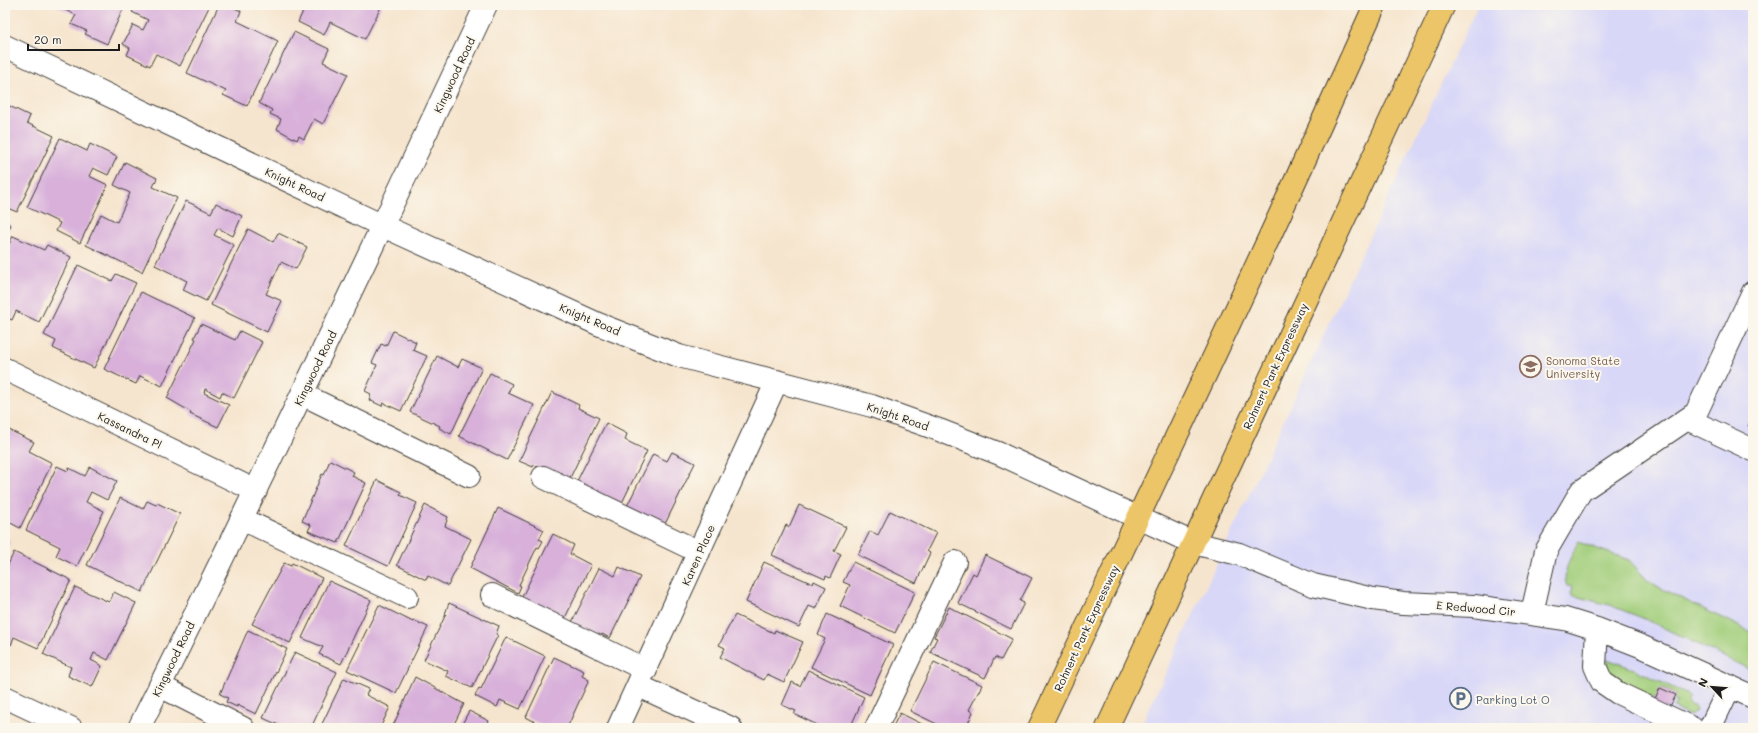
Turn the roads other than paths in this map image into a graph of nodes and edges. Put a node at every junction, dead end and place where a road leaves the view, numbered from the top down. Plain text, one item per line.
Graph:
1 (486, 5) edge
2 (1375, 5) edge
3 (1444, 5) edge
4 (5, 46) edge
5 (383, 226) junction
6 (1753, 292) edge
7 (5, 369) edge
8 (777, 381) junction
9 (302, 394) junction
10 (1687, 419) junction
11 (1753, 450) edge
12 (469, 476) dead end
13 (543, 477) dead end
14 (256, 491) junction
15 (1138, 517) junction
16 (242, 519) junction
17 (1193, 543) junction
18 (699, 552) junction
19 (955, 562) dead end
20 (492, 595) dead end
21 (407, 597) dead end
22 (1532, 613) junction
23 (1597, 629) junction
24 (642, 678) junction
25 (160, 686) junction
26 (1730, 686) junction
27 (5, 697) edge
28 (1753, 697) edge
29 (70, 728) edge
30 (139, 728) edge
31 (243, 728) edge
32 (618, 728) edge
33 (731, 728) edge
34 (876, 728) edge
35 (1039, 728) edge
36 (1107, 728) edge
37 (1692, 728) edge
38 (1710, 728) edge

1 - 5 street, Kingwood Road
2 - 15 main road, Rohnert Park Expressway
3 - 17 main road, Rohnert Park Expressway
4 - 5 street, Knight Road
5 - 8 street, Knight Road
5 - 9 street, Kingwood Road
6 - 10 street
7 - 14 street, Kassandra Pl
8 - 15 street, Knight Road
8 - 18 street, Karen Place
9 - 12 street
9 - 14 street, Kingwood Road
10 - 11 street
10 - 22 street
13 - 18 street
14 - 16 street, Kingwood Road
15 - 17 street, Knight Road
15 - 35 main road, Rohnert Park Expressway
16 - 21 street
16 - 25 street, Kingwood Road
17 - 22 street, E Redwood Cir
17 - 36 main road, Rohnert Park Expressway
18 - 24 street, Karen Place
19 - 34 street
20 - 24 street
22 - 23 street, E Redwood Cir
23 - 26 street, E Redwood Cir
23 - 37 street
24 - 32 street, Karen Place
24 - 33 street
25 - 30 street, Kingwood Road
25 - 31 street
26 - 28 street, E Redwood Cir
26 - 38 street
27 - 29 street

